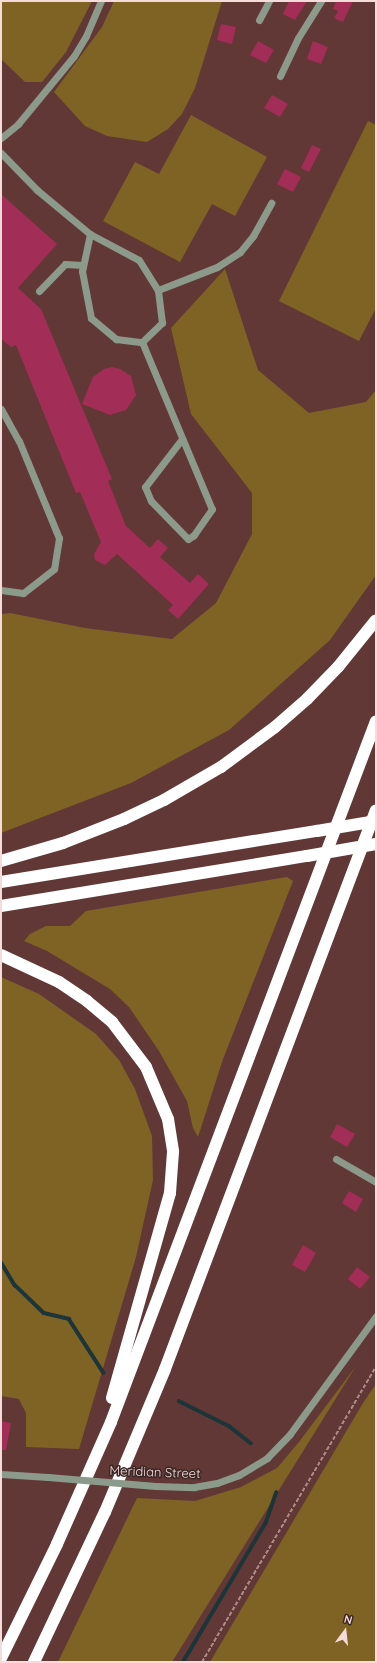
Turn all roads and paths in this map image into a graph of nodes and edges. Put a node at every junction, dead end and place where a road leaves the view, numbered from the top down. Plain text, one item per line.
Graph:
1 (101, 1) edge
2 (269, 1) edge
3 (320, 1) edge
4 (259, 20) dead end
5 (280, 76) dead end
6 (1, 138) edge
7 (1, 153) edge
8 (271, 203) dead end
9 (90, 234) junction
10 (83, 265) junction
11 (158, 290) junction
12 (39, 292) dead end
13 (142, 342) junction
14 (1, 409) edge
15 (182, 439) junction
16 (1, 590) edge
17 (376, 620) edge
18 (376, 721) edge
19 (376, 810) edge
20 (376, 820) edge
21 (376, 844) edge
22 (1, 861) edge
23 (1, 882) edge
24 (1, 906) edge
25 (1, 955) edge
26 (336, 1159) dead end
27 (376, 1182) edge
28 (376, 1316) edge
29 (376, 1368) edge
30 (94, 1462) junction
31 (1, 1474) edge
32 (1, 1658) edge
33 (34, 1662) edge
34 (202, 1662) edge

1 - 6 street
2 - 4 street
3 - 5 street
7 - 9 street
8 - 11 street
9 - 10 street
9 - 11 street
10 - 12 street
10 - 13 street
11 - 13 street
13 - 15 street
14 - 16 street
15 - 15 street
17 - 22 highway
18 - 30 highway
19 - 33 highway
20 - 23 highway, bridge
21 - 24 highway, bridge
25 - 30 highway
26 - 27 street
28 - 31 street, Meridian Street, bridge
29 - 34 path
30 - 32 highway

